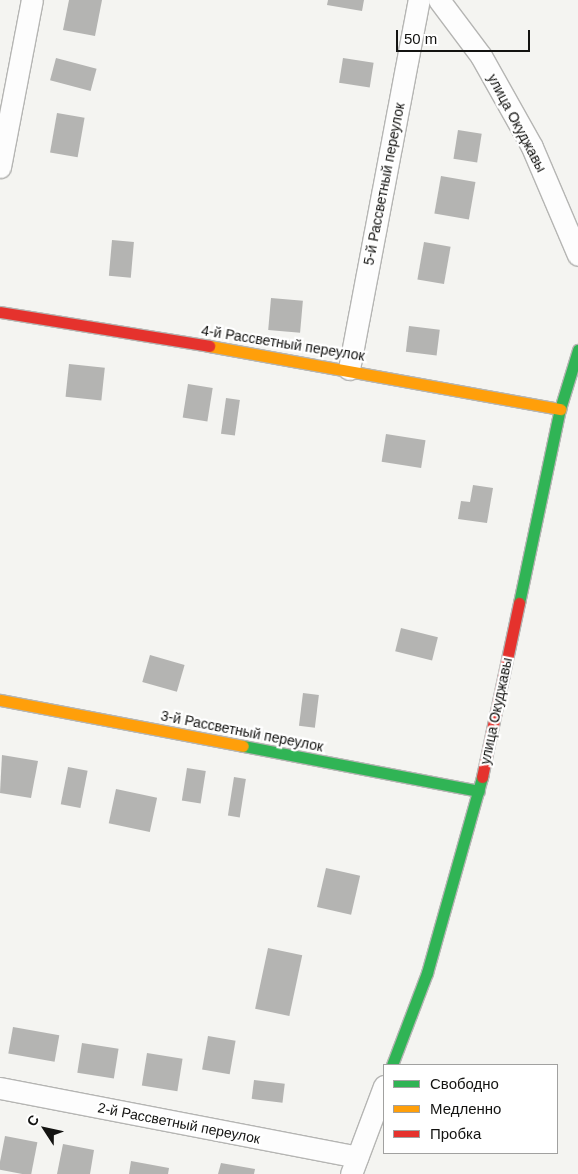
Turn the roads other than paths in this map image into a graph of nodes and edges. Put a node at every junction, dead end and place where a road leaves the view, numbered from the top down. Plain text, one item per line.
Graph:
1 (32, 0) edge
2 (419, 0) edge
3 (439, 0) edge
4 (0, 167) edge
5 (578, 254) edge
6 (0, 312) edge
7 (578, 350) edge
8 (349, 369) junction
9 (560, 409) junction
10 (0, 700) edge
11 (479, 791) junction
12 (392, 1064) edge
13 (0, 1088) edge
14 (383, 1089) edge
15 (354, 1166) edge

1 - 4 street
2 - 8 street, 5-й Рассветный переулок
3 - 5 street, улица Окуджавы
6 - 8 street, 4-й Рассветный переулок
7 - 9 street, улица Окуджавы
8 - 9 street, 4-й Рассветный переулок
9 - 11 street, улица Окуджавы
10 - 11 street, 3-й Рассветный переулок
11 - 12 street, улица Окуджавы
13 - 15 street, 2-й Рассветный переулок
14 - 15 street

